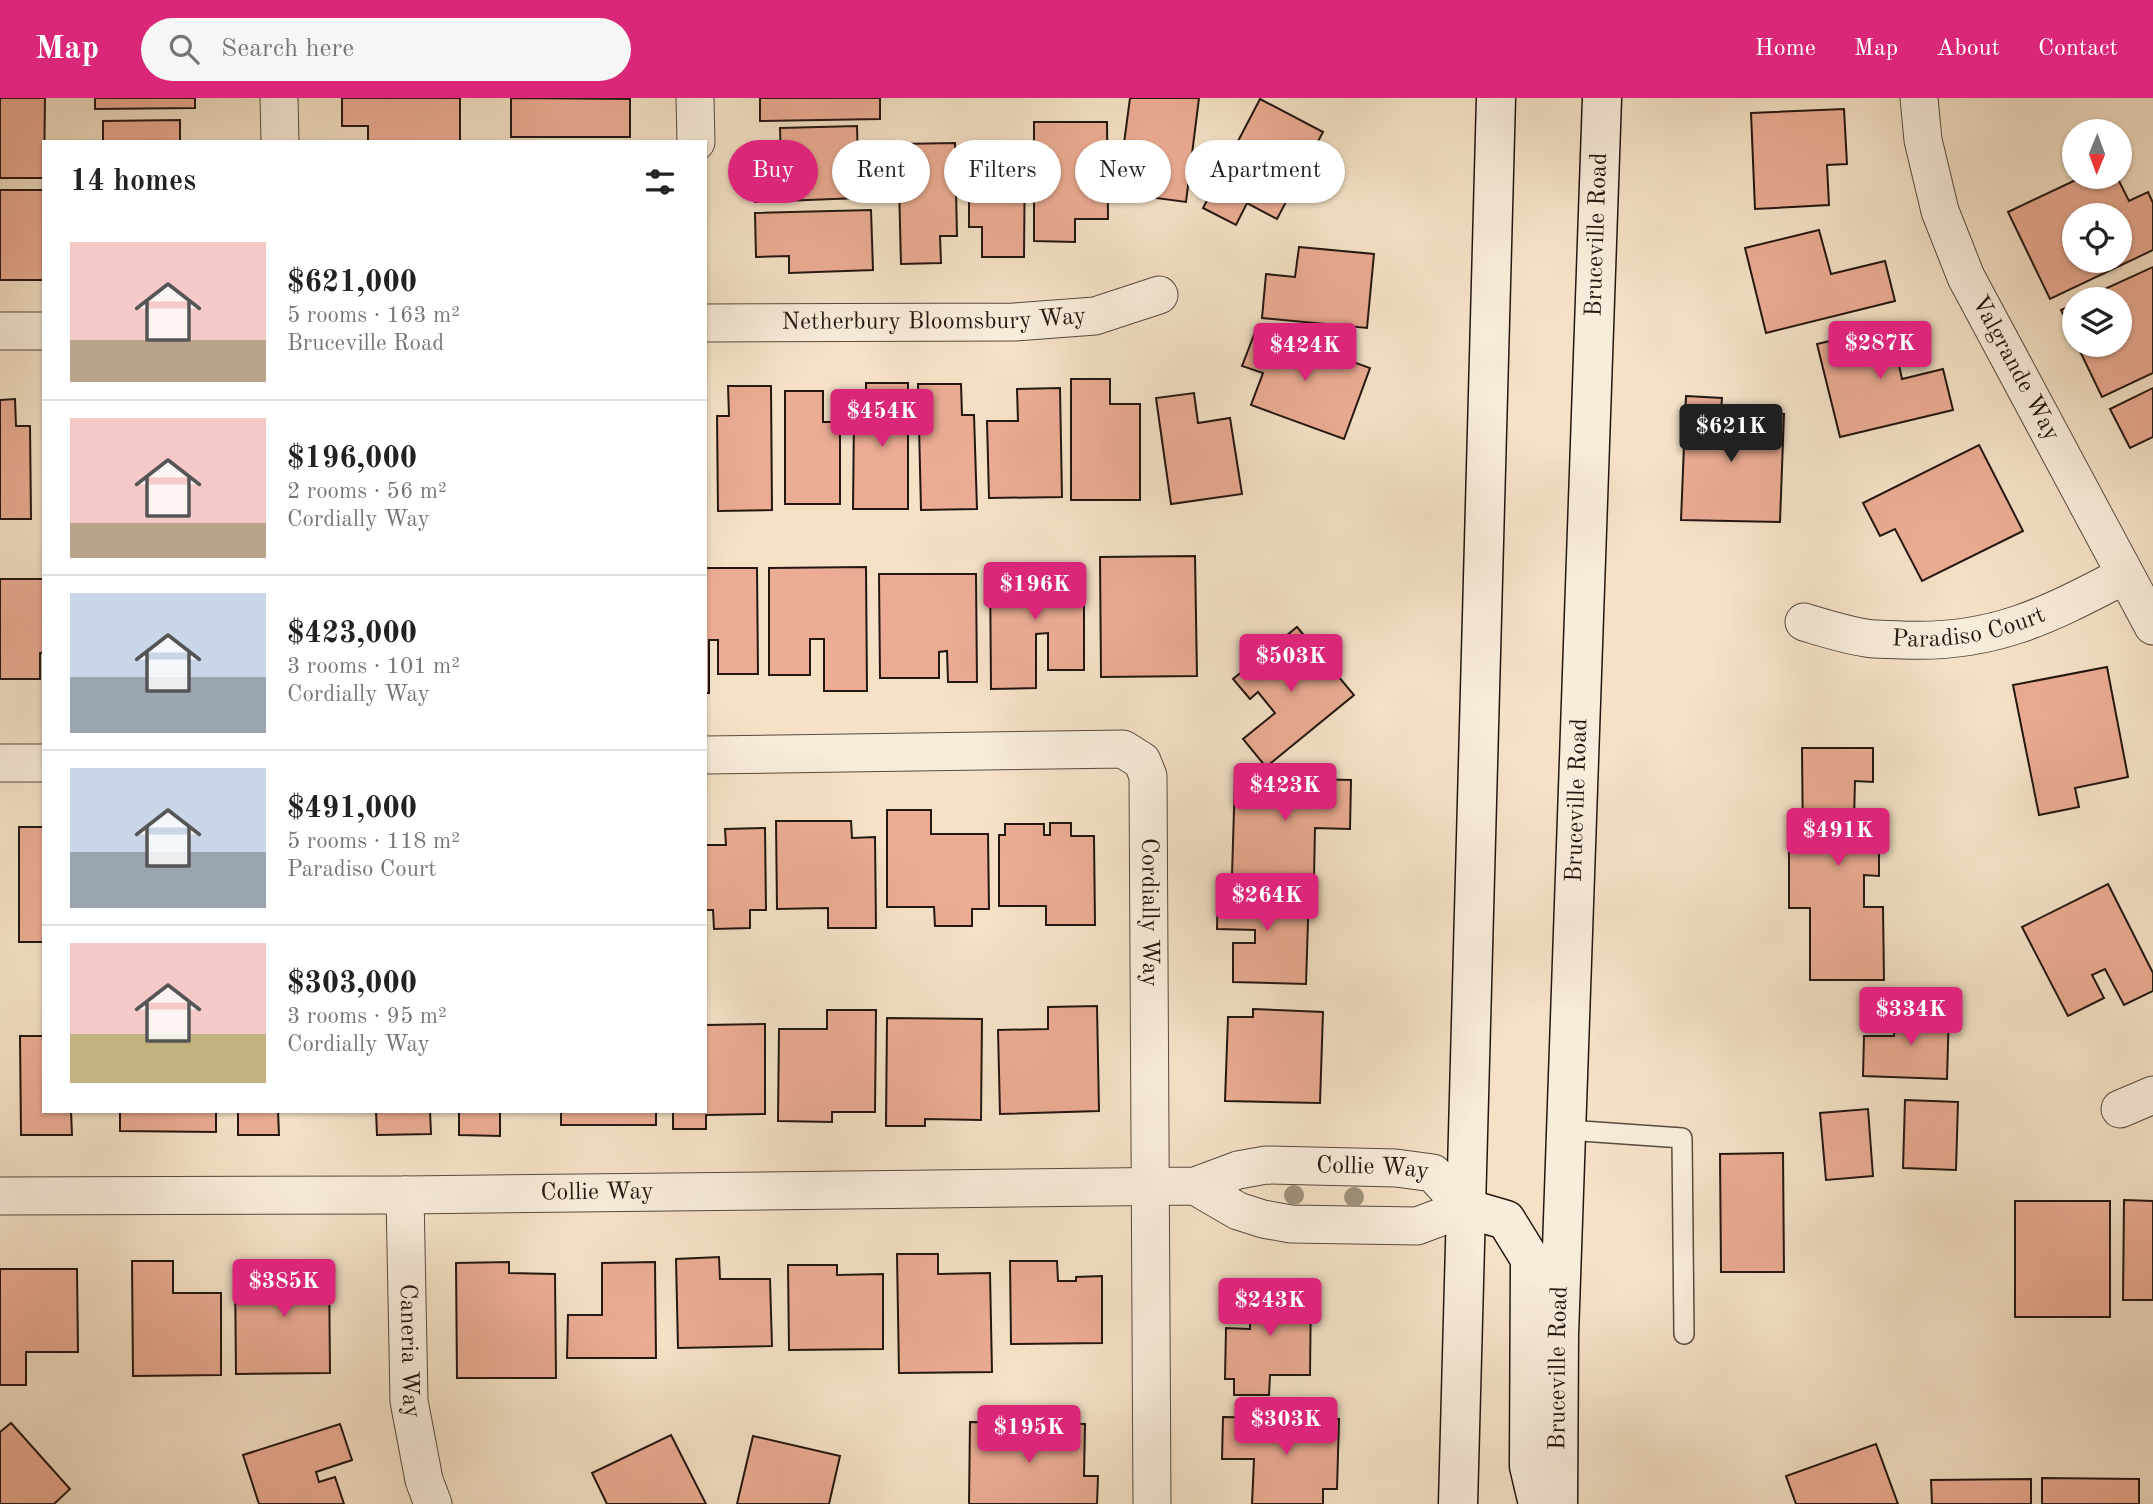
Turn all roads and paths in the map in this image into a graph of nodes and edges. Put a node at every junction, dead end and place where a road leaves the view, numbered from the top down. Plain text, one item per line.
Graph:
1 (279, 98) edge
2 (695, 98) edge
3 (1496, 98) edge
4 (1602, 98) edge
5 (1919, 98) edge
6 (280, 140) edge
7 (696, 140) edge
8 (1159, 295) dead end
9 (707, 323) edge
10 (0, 331) edge
11 (42, 331) edge
12 (2125, 575) junction
13 (1804, 622) dead end
14 (2153, 626) edge
15 (707, 755) edge
16 (0, 763) edge
17 (42, 763) edge
18 (1567, 1130) junction
19 (1150, 1186) junction
20 (1195, 1186) junction
21 (405, 1195) junction
22 (0, 1196) edge
23 (1465, 1208) junction
24 (1684, 1335) dead end
25 (433, 1504) edge
26 (1152, 1504) edge
27 (1458, 1504) edge
28 (1538, 1504) edge
29 (1558, 1504) edge

1 - 6 street
2 - 7 street
3 - 23 main road
4 - 18 main road, Bruceville Road
5 - 12 street, Valgrande Way
8 - 9 street, Netherbury Bloomsbury Way
10 - 11 street
12 - 13 street, Paradiso Court
12 - 14 street, Valgrande Way
15 - 19 street, Cordially Way
16 - 17 street
18 - 24 lane
18 - 29 main road, Bruceville Road
19 - 20 street, Collie Way
19 - 21 street, Collie Way
19 - 26 street, Cordially Way
20 - 23 street, Collie Way
20 - 23 street, Collie Way
21 - 22 street, Collie Way
21 - 25 street, Caneria Way
23 - 27 main road
23 - 28 main road, Bruceville Road

